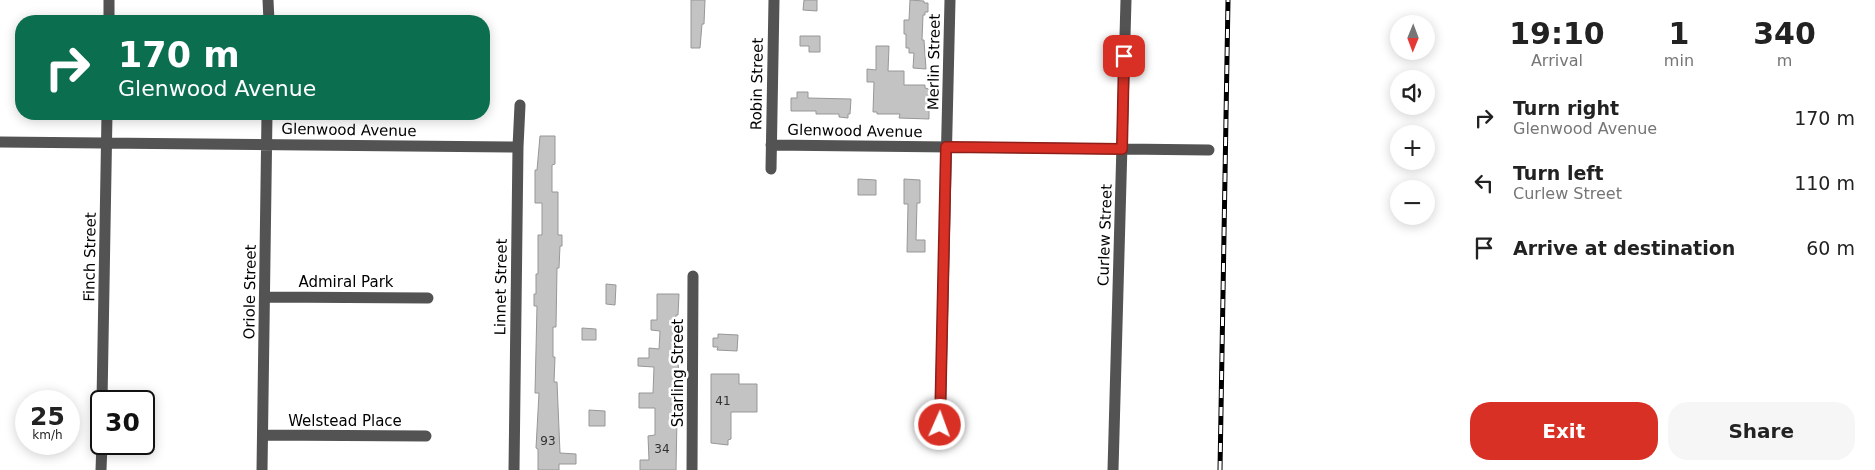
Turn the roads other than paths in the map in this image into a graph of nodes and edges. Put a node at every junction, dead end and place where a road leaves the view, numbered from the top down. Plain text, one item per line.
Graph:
1 (109, 0) edge
2 (268, 0) edge
3 (774, 0) edge
4 (950, 0) edge
5 (1126, 0) edge
6 (109, 15) edge
7 (269, 15) edge
8 (520, 105) dead end
9 (107, 120) edge
10 (268, 120) edge
11 (0, 142) edge
12 (107, 143) junction
13 (267, 144) junction
14 (771, 145) junction
15 (518, 147) junction
16 (946, 147) junction
17 (1122, 149) junction
18 (1209, 150) dead end
19 (770, 169) dead end
20 (693, 276) dead end
21 (265, 297) junction
22 (428, 298) dead end
23 (102, 390) edge
24 (940, 425) dead end
25 (263, 435) junction
26 (426, 436) dead end
27 (102, 455) edge
28 (101, 470) edge
29 (262, 470) edge
30 (514, 470) edge
31 (692, 470) edge
32 (1113, 470) edge

1 - 6 street
2 - 7 street
3 - 14 street, Robin Street
4 - 16 street, Merlin Street
5 - 17 street, Curlew Street
8 - 15 street, Linnet Street
9 - 12 street, Finch Street
10 - 13 street, Oriole Street
11 - 12 street, Glenwood Avenue
12 - 13 street, Glenwood Avenue
12 - 23 street, Finch Street
13 - 15 street, Glenwood Avenue
13 - 21 street, Oriole Street
14 - 16 street, Glenwood Avenue
14 - 19 street, Robin Street
15 - 30 street, Linnet Street
16 - 17 street, Glenwood Avenue
16 - 24 street, Merlin Street
17 - 18 street, Glenwood Avenue
17 - 32 street, Curlew Street
20 - 31 street, Starling Street
21 - 22 street, Admiral Park
21 - 25 street, Oriole Street
25 - 26 street, Welstead Place
25 - 29 street, Oriole Street
27 - 28 street

